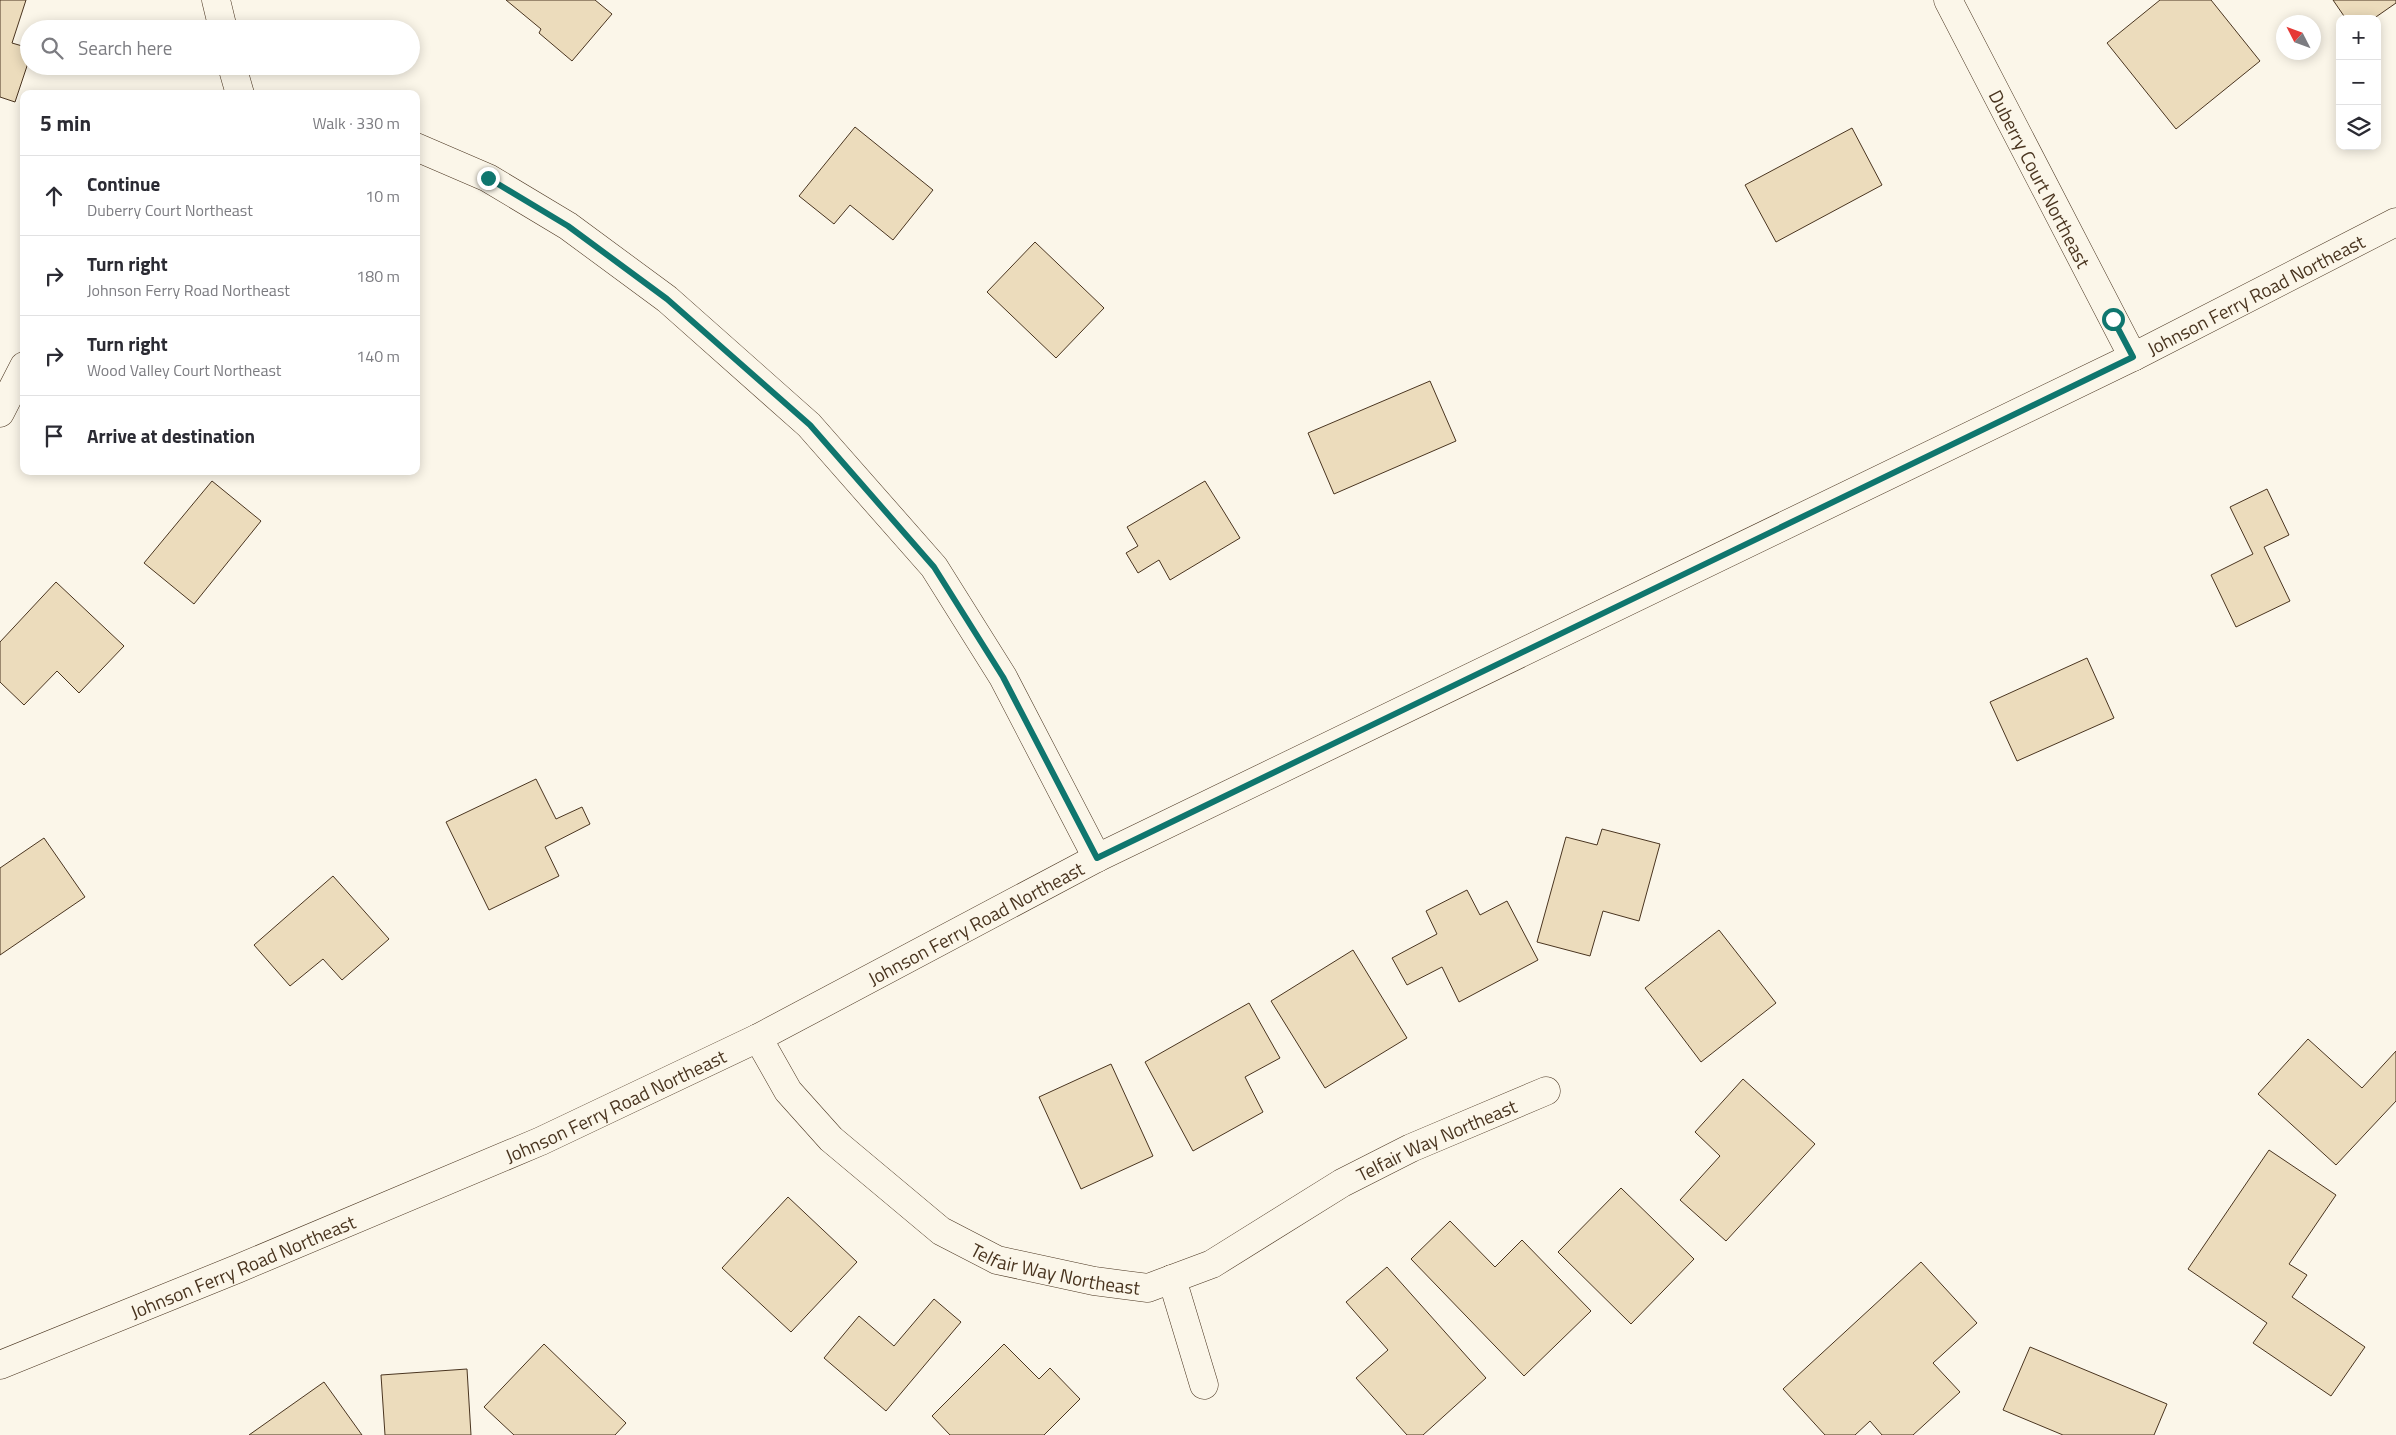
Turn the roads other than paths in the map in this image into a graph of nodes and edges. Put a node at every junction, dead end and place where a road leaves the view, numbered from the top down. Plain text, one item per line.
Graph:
1 (216, 0) edge
2 (1948, 0) edge
3 (221, 20) edge
4 (235, 75) edge
5 (239, 90) edge
6 (420, 149) edge
7 (2396, 222) edge
8 (2133, 357) junction
9 (20, 374) edge
10 (0, 413) edge
11 (1097, 858) junction
12 (758, 1038) junction
13 (1546, 1091) dead end
14 (1172, 1279) junction
15 (0, 1365) edge
16 (1204, 1385) dead end

1 - 3 main road
2 - 8 main road, Duberry Court Northeast
4 - 5 main road
6 - 11 main road
7 - 8 main road, Johnson Ferry Road Northeast
8 - 11 main road, Johnson Ferry Road Northeast
9 - 10 main road
11 - 12 main road, Johnson Ferry Road Northeast
12 - 14 main road, Telfair Way Northeast
12 - 15 main road, Johnson Ferry Road Northeast
13 - 14 main road, Telfair Way Northeast
14 - 16 main road

